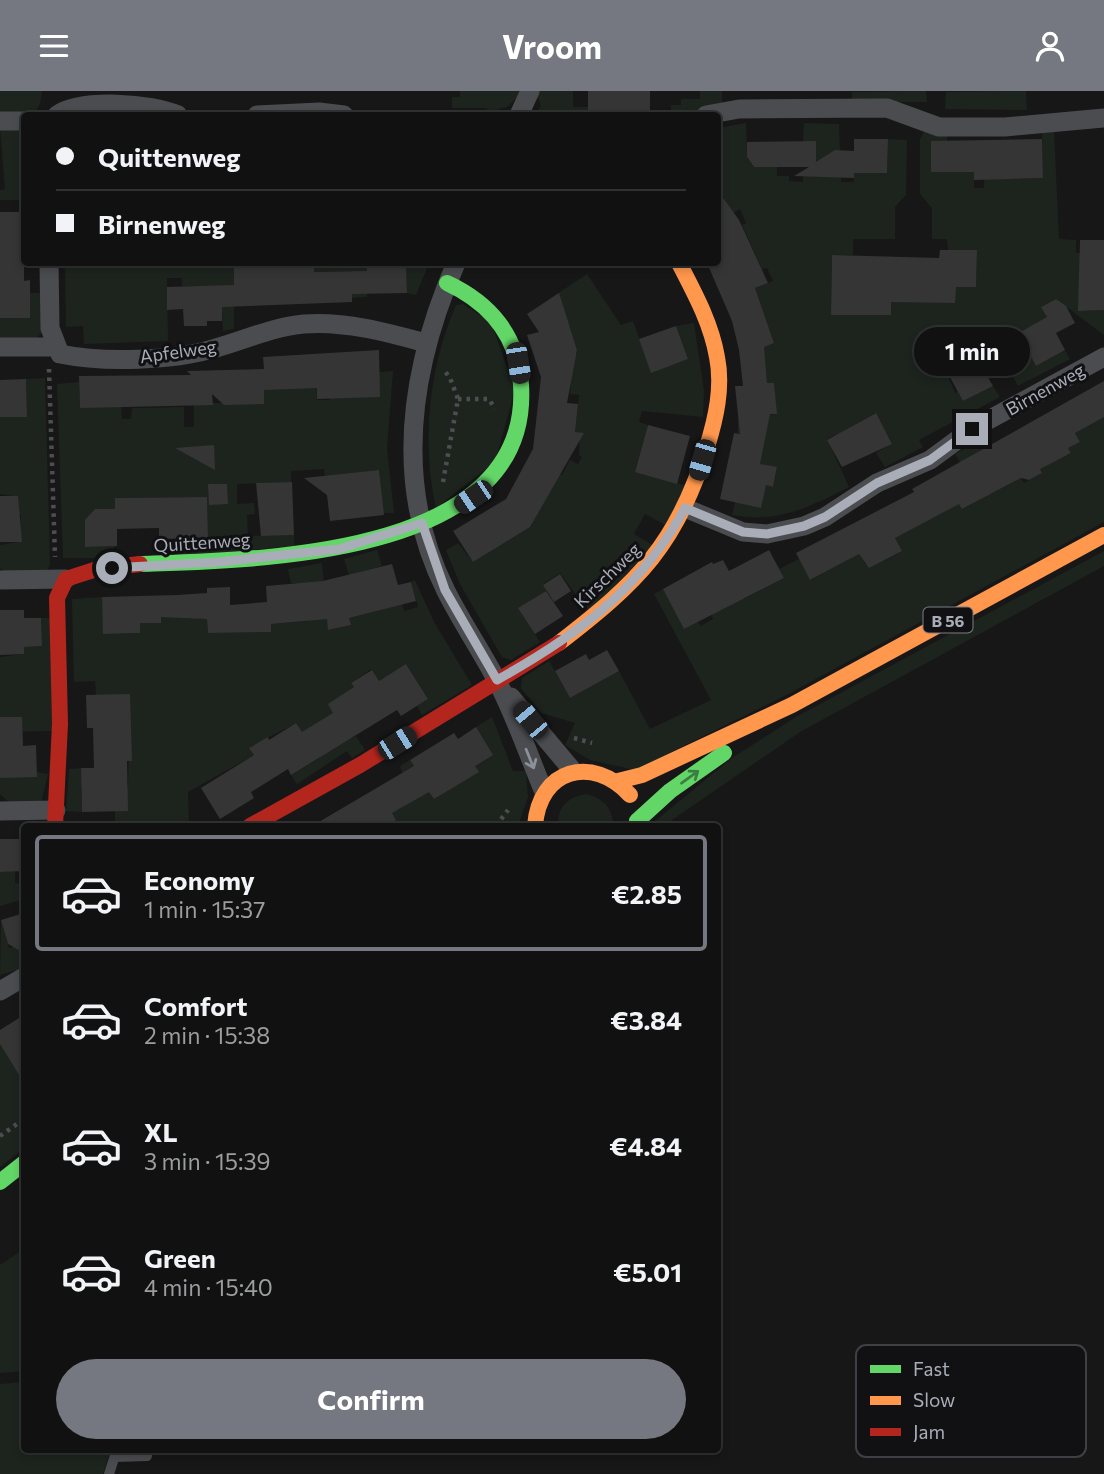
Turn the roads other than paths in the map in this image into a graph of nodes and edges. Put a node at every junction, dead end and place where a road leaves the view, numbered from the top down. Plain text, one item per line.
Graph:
1 (530, 91) edge
2 (64, 112) edge
3 (171, 112) edge
4 (520, 112) edge
5 (721, 112) edge
6 (1104, 118) edge
7 (0, 121) edge
8 (21, 121) edge
9 (49, 266) edge
10 (455, 266) edge
11 (681, 266) edge
12 (447, 283) junction
13 (426, 343) junction
14 (0, 347) edge
15 (58, 351) junction
16 (1104, 357) edge
17 (685, 508) junction
18 (422, 523) junction
19 (1104, 535) edge
20 (61, 579) junction
21 (0, 580) edge
22 (497, 680) junction
23 (792, 705) junction
24 (573, 771) junction
25 (618, 781) junction
26 (544, 792) junction
27 (0, 811) edge
28 (56, 818) edge
29 (255, 823) edge
30 (535, 823) edge
31 (637, 823) edge
32 (638, 823) edge
33 (21, 979) edge
34 (0, 991) edge
35 (21, 1165) edge
36 (0, 1182) edge
37 (116, 1453) edge
38 (147, 1456) dead end
39 (109, 1474) edge

1 - 4 street
2 - 3 street
5 - 6 street
7 - 8 street
9 - 15 street
10 - 12 street
11 - 17 street, Kirschweg
12 - 13 street
12 - 18 street, Quittenweg
13 - 15 street, Apfelweg
13 - 18 street
14 - 15 street, Apfelweg
16 - 17 street, Birnenweg
17 - 22 street, Kirschweg
18 - 20 street, Quittenweg
18 - 22 street
19 - 23 street, B 56
20 - 21 street
20 - 28 street
22 - 24 street
22 -> 26 street
22 - 29 street
23 - 25 street, B 56
32 -> 23 street, B 56
24 - 25 street
24 - 26 street
25 - 31 street, B 56
26 - 30 street
27 - 28 street
33 - 34 street
35 - 36 street
37 - 38 lane
37 - 39 lane

